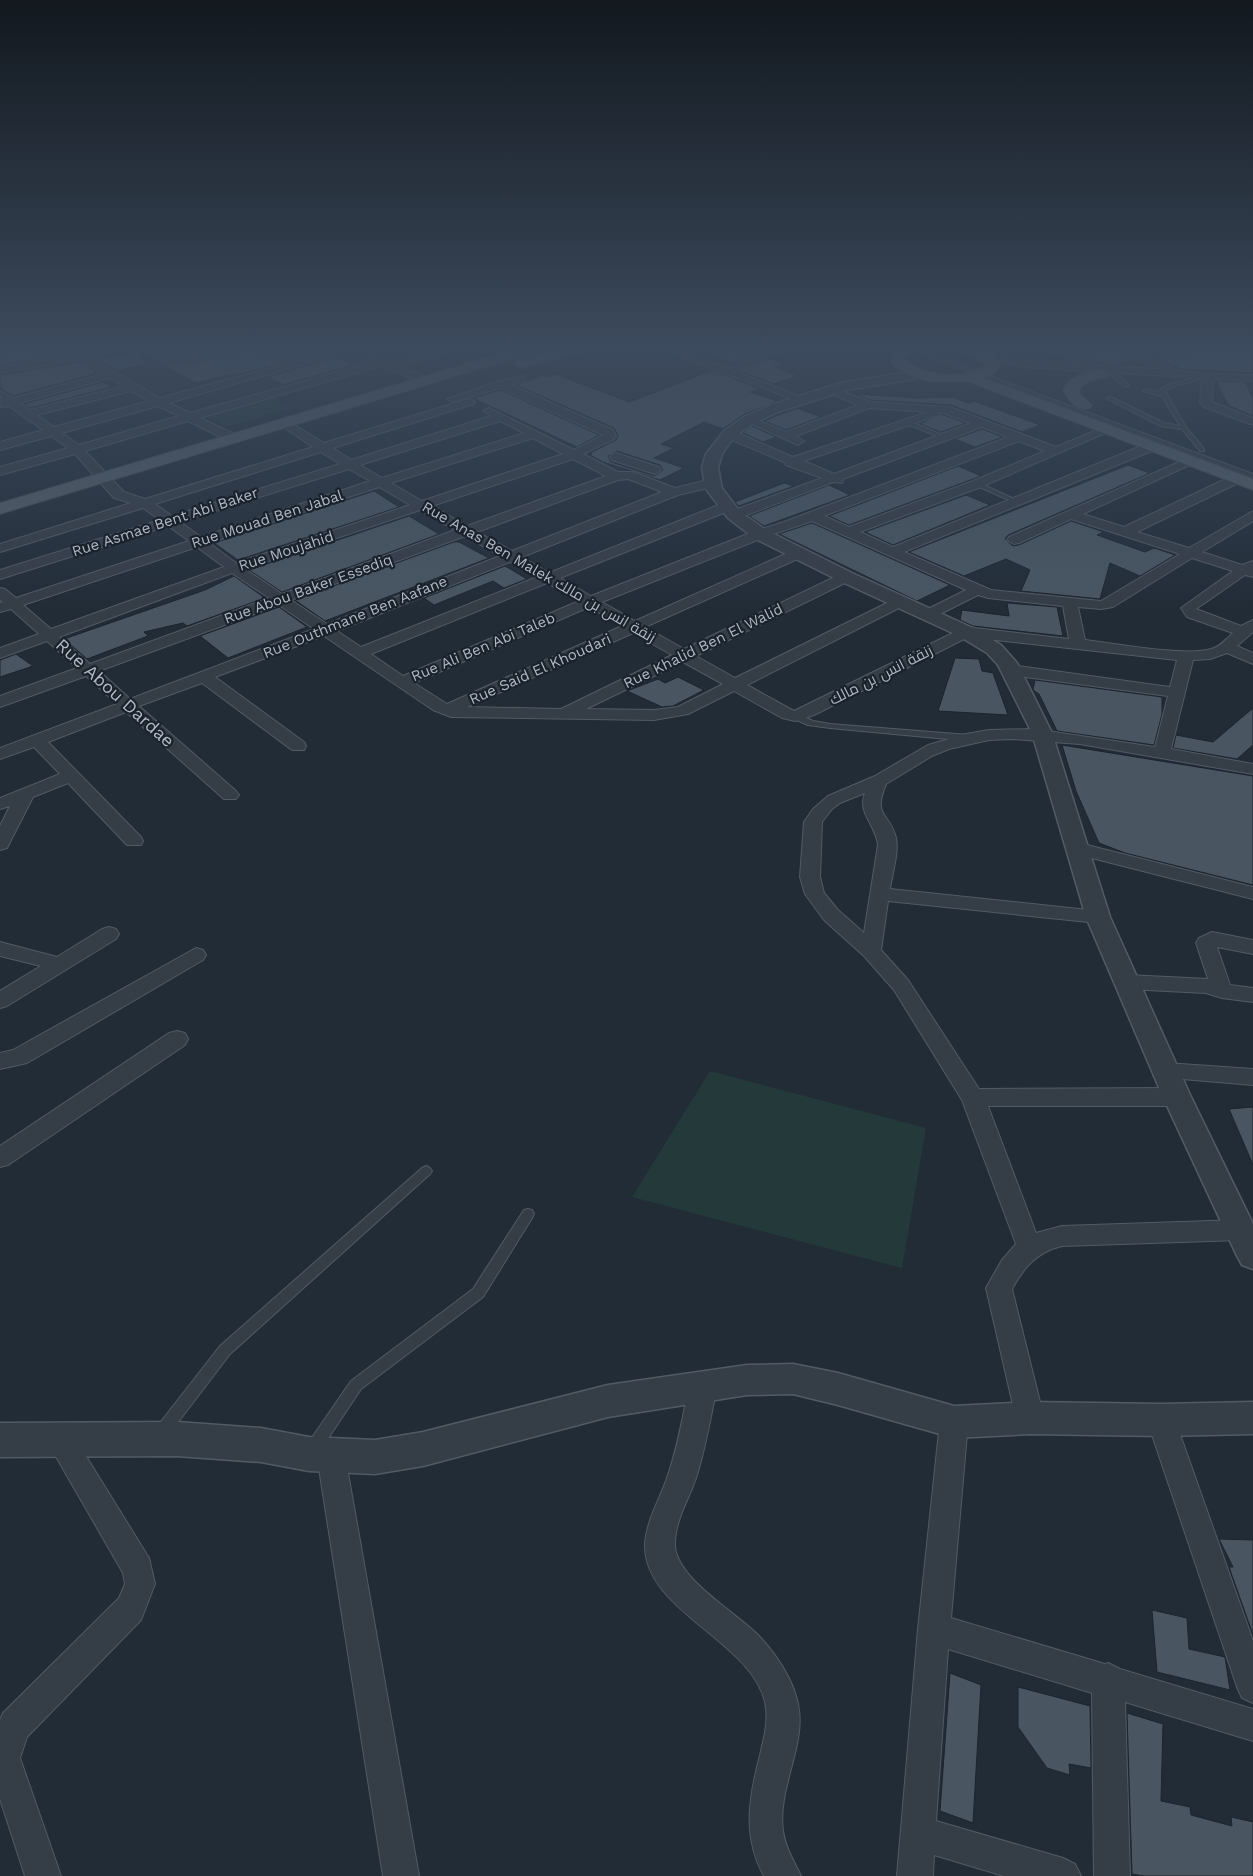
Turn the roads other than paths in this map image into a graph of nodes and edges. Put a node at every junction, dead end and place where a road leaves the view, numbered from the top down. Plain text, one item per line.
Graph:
1 (729, 434) edge
2 (41, 435) edge
3 (54, 435) edge
4 (130, 435) edge
5 (227, 435) edge
6 (251, 435) edge
7 (311, 435) edge
8 (348, 435) edge
9 (444, 435) edge
10 (532, 435) edge
11 (535, 435) edge
12 (610, 435) edge
13 (730, 435) edge
14 (783, 435) edge
15 (790, 435) edge
16 (870, 435) edge
17 (938, 435) edge
18 (951, 435) edge
19 (1017, 435) edge
20 (1095, 435) edge
21 (1118, 435) edge
22 (1149, 435) edge
23 (1161, 435) edge
24 (1189, 435) edge
25 (786, 436) junction
26 (1021, 436) junction
27 (944, 437) junction
28 (236, 439) junction
29 (327, 441) junction
30 (0, 446) edge
31 (1150, 447) junction
32 (77, 450) junction
33 (1202, 450) junction
34 (822, 451) junction
35 (1056, 451) junction
36 (574, 454) junction
37 (616, 457) dead end
38 (790, 462) junction
39 (1190, 462) junction
40 (349, 464) junction
41 (1253, 469) edge
42 (0, 471) edge
43 (663, 473) dead end
44 (616, 476) junction
45 (1253, 476) edge
46 (104, 478) junction
47 (832, 478) junction
48 (1236, 479) junction
49 (682, 480) dead end
50 (381, 482) junction
51 (977, 484) junction
52 (706, 485) junction
53 (1253, 485) edge
54 (674, 492) junction
55 (870, 492) junction
56 (1018, 502) junction
57 (145, 503) junction
58 (424, 506) junction
59 (0, 509) edge
60 (910, 510) junction
61 (730, 511) junction
62 (1071, 515) junction
63 (1253, 515) edge
64 (812, 516) junction
65 (170, 520) junction
66 (468, 531) junction
67 (849, 532) junction
68 (1125, 532) junction
69 (760, 534) junction
70 (1014, 540) dead end
71 (198, 542) junction
72 (0, 548) edge
73 (892, 552) junction
74 (1191, 553) junction
75 (797, 554) junction
76 (510, 555) junction
77 (234, 568) junction
78 (1250, 569) edge
79 (0, 575) edge
80 (846, 577) junction
81 (551, 578) junction
82 (977, 590) junction
83 (0, 592) edge
84 (279, 599) junction
85 (592, 601) junction
86 (900, 602) junction
87 (1070, 602) junction
88 (7, 606) edge
89 (927, 615) junction
90 (635, 626) junction
91 (1248, 628) edge
92 (325, 630) junction
93 (966, 632) junction
94 (51, 636) junction
95 (1078, 645) junction
96 (1228, 648) junction
97 (0, 653) edge
98 (358, 654) junction
99 (685, 654) junction
100 (1186, 656) junction
101 (1253, 659) edge
102 (1011, 670) junction
103 (88, 671) junction
104 (203, 676) junction
105 (402, 682) junction
106 (737, 684) junction
107 (1178, 693) junction
108 (0, 702) edge
109 (127, 705) junction
110 (447, 711) junction
111 (561, 715) junction
112 (795, 716) junction
113 (1042, 733) junction
114 (972, 738) junction
115 (37, 740) junction
116 (298, 746) dead end
117 (1162, 753) junction
118 (0, 754) edge
119 (1250, 765) edge
120 (72, 775) junction
121 (878, 782) junction
122 (26, 793) junction
123 (230, 795) dead end
124 (0, 804) edge
125 (134, 840) dead end
126 (0, 844) edge
127 (1079, 849) junction
128 (1253, 893) edge
129 (880, 894) junction
130 (1098, 916) junction
131 (108, 934) dead end
132 (1253, 947) edge
133 (0, 949) edge
134 (871, 952) junction
135 (196, 955) dead end
136 (59, 964) junction
137 (1127, 982) junction
138 (1222, 991) junction
139 (1253, 995) edge
140 (0, 1001) edge
141 (177, 1039) dead end
142 (0, 1060) edge
143 (1166, 1071) junction
144 (1253, 1077) edge
145 (1177, 1097) junction
146 (972, 1098) junction
147 (0, 1158) edge
148 (426, 1171) dead end
149 (528, 1214) dead end
150 (1240, 1230) junction
151 (1029, 1246) junction
152 (1253, 1256) edge
153 (703, 1386) junction
154 (1030, 1418) junction
155 (1253, 1418) edge
156 (1161, 1420) junction
157 (954, 1422) junction
158 (0, 1440) edge
159 (156, 1440) junction
160 (60, 1441) junction
161 (320, 1455) junction
162 (934, 1629) junction
163 (1108, 1679) junction
164 (1253, 1687) edge
165 (1253, 1725) edge
166 (917, 1833) junction
167 (44, 1876) edge
168 (401, 1876) edge
169 (783, 1876) edge
170 (915, 1876) edge
171 (1063, 1876) edge
172 (1112, 1876) edge

1 - 52 street
2 - 30 street
3 - 32 street
4 - 32 street
5 - 28 street
6 - 28 main road
7 - 29 street, Rue Anas Ben Malek زنقة انس بن مالك
8 - 29 street
9 - 40 street, Rue Asmae Bent Abi Baker
10 - 50 street, Rue Mouad Ben Jabal
11 - 36 street
12 - 36 street, Rue Moujahid
13 - 38 street
14 - 25 street
15 - 25 street
16 - 34 street
17 - 27 lane
18 - 27 street
19 - 26 street
20 - 35 street
21 - 31 main road
22 - 45 lane
23 - 33 main road
24 - 33 lane
25 - 34 street
26 - 35 street
26 - 55 street, Rue Ali Ben Abi Taleb
27 - 47 street
28 - 46 main road
29 - 40 street, Rue Anas Ben Malek زنقة انس بن مالك
29 - 57 street
31 - 39 main road
31 - 56 street
32 - 42 street
32 - 46 street
33 - 41 main road
34 - 38 street
35 - 51 street
36 - 44 street
36 - 58 street, Rue Moujahid
37 - 43 street
38 - 47 street
39 - 48 main road
39 - 62 street
40 - 50 street, Rue Anas Ben Malek زنقة انس بن مالك
40 - 65 street, Rue Asmae Bent Abi Baker
44 - 54 street
44 - 66 street, Rue Abou Baker Essediq
46 - 57 street
46 - 59 main road
47 - 55 street
47 - 61 street
48 - 53 main road
48 - 68 street
49 - 52 street
50 - 58 street, Rue Anas Ben Malek زنقة انس بن مالك
50 - 71 street, Rue Mouad Ben Jabal
51 - 56 lane
51 - 60 street
52 - 54 street, Rue Outhmane Ben Aafane
52 - 61 street
54 - 76 street, Rue Outhmane Ben Aafane
55 - 60 street
55 - 64 street, Rue Ali Ben Abi Taleb
56 - 73 street
57 - 65 street
57 - 72 street
58 - 66 street, Rue Anas Ben Malek زنقة انس بن مالك
58 - 77 street, Rue Moujahid
60 - 67 street
61 - 69 street
61 - 81 street
62 - 68 street
62 - 70 street
63 - 74 street
64 - 67 street
64 - 69 street, Rue Ali Ben Abi Taleb
65 - 71 street
65 - 79 street, Rue Asmae Bent Abi Baker
66 - 76 street, Rue Anas Ben Malek زنقة انس بن مالك
66 - 84 street, Rue Abou Baker Essediq
67 - 73 street
68 - 74 street
69 - 75 street
69 - 85 street, Rue Ali Ben Abi Taleb
71 - 77 street
71 - 88 street, Rue Mouad Ben Jabal
73 - 82 street
74 - 78 street
74 - 87 street
75 - 80 street
75 - 90 street, Rue Said El Khoudari
76 - 81 street, Rue Anas Ben Malek زنقة انس بن مالك
76 - 92 street, Rue Outhmane Ben Aafane
77 - 84 street
77 - 94 street, Rue Moujahid
78 - 91 street
80 - 86 street
80 - 99 street, Rue Khalid Ben El Walid
81 - 85 street, Rue Anas Ben Malek زنقة انس بن مالك
81 - 98 street
82 - 87 street
82 - 89 street
83 - 88 street, Rue Abou Dardae
84 - 92 street
84 - 103 street, Rue Abou Baker Essediq
85 - 90 street, Rue Anas Ben Malek زنقة انس بن مالك
85 - 105 street, Rue Ali Ben Abi Taleb
86 - 89 street
86 - 106 street
87 - 95 street
88 - 94 street, Rue Abou Dardae
89 - 93 street
90 - 99 street, Rue Anas Ben Malek زنقة انس بن مالك
90 - 110 street, Rue Said El Khoudari
91 - 96 street
92 - 98 street
92 - 104 street, Rue Outhmane Ben Aafane
93 - 95 street
93 - 102 street
93 - 112 street, زنقة انس بن مالك
94 - 97 street, Rue Moujahid
94 - 103 street, Rue Abou Dardae
95 - 100 street
96 - 100 street
96 - 101 street
98 - 105 street
99 - 106 street, Rue Anas Ben Malek زنقة انس بن مالك
99 - 111 street, Rue Khalid Ben El Walid
100 - 107 street
102 - 107 street
102 - 113 street
103 - 108 street, Rue Abou Baker Essediq
103 - 109 street, Rue Abou Dardae
104 - 109 street, Rue Outhmane Ben Aafane
104 - 116 street
105 - 110 street
106 - 111 street
106 - 112 street, Rue Anas Ben Malek زنقة انس بن مالك
107 - 117 street
109 - 115 street, Rue Outhmane Ben Aafane
109 - 123 street, Rue Abou Dardae
110 - 111 street
112 - 114 lane
113 - 114 street
113 - 117 street
113 - 127 street
114 - 121 street
115 - 118 street, Rue Outhmane Ben Aafane
115 - 120 street
117 - 119 street
120 - 122 street
120 - 125 street
121 - 129 street
121 - 134 street
122 - 124 street
122 - 126 street
127 - 128 street
127 - 130 street
129 - 130 street
129 - 134 street
130 - 137 street
131 - 136 street
132 - 138 street
133 - 136 street
134 - 146 street
135 - 142 street
136 - 140 street
137 - 138 street
137 - 143 street
138 - 139 street
141 - 147 street
143 - 144 street
143 - 145 street
145 - 146 street
145 - 150 street
146 - 151 street
148 - 159 lane
149 - 161 lane
150 - 151 street
150 - 152 street
151 - 154 street
153 - 157 street
153 - 161 street
153 - 169 street
154 - 156 street
154 - 157 street
155 - 156 street
156 - 164 street
157 - 162 street
158 - 160 street
159 - 160 street
159 - 161 street
160 - 167 street
161 - 168 street
162 - 163 street
162 - 166 street
163 - 165 street
163 - 172 street
166 - 170 street
166 - 171 street

